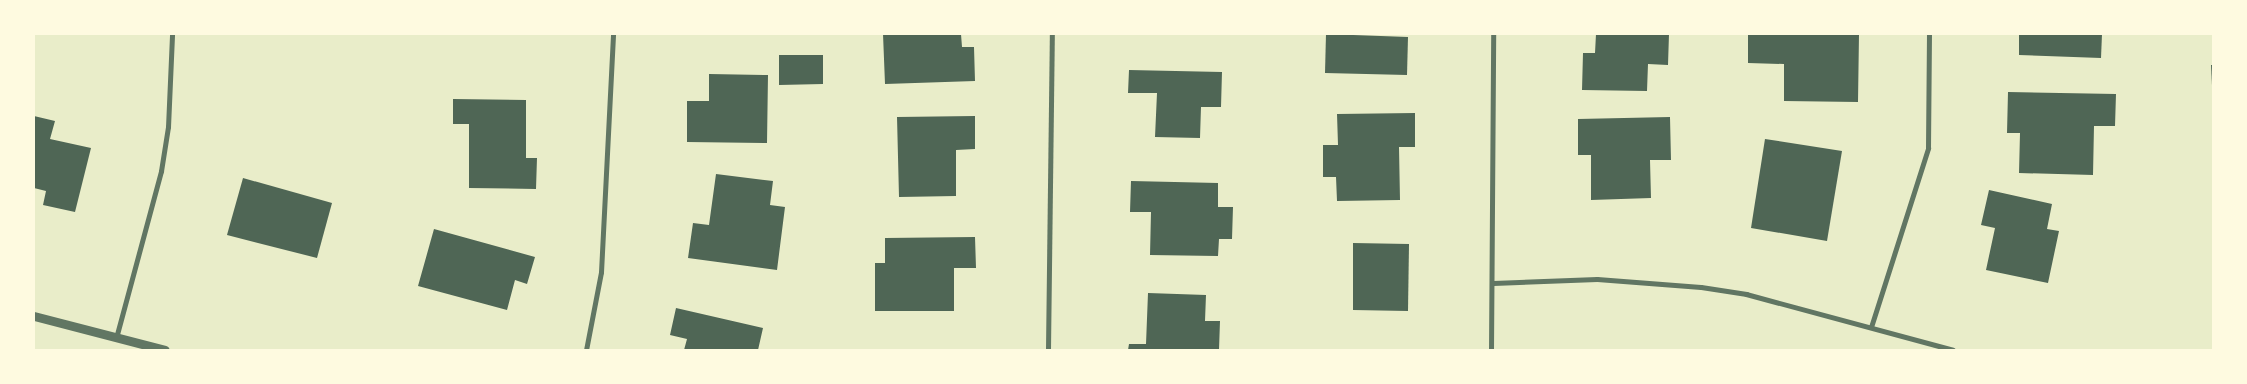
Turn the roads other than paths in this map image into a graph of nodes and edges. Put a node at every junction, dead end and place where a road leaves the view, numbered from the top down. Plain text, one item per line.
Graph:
1 (172, 34) edge
2 (613, 34) edge
3 (1052, 34) edge
4 (1494, 34) edge
5 (1929, 34) edge
6 (1493, 283) junction
7 (34, 316) edge
8 (1871, 327) junction
9 (116, 338) junction
10 (166, 350) edge
11 (586, 350) edge
12 (1048, 350) edge
13 (1491, 350) edge
14 (1953, 350) edge

1 - 9 street
2 - 11 street
3 - 12 street
4 - 6 street
5 - 8 street
6 - 8 street
6 - 13 street
7 - 9 street
8 - 14 street
9 - 10 street

